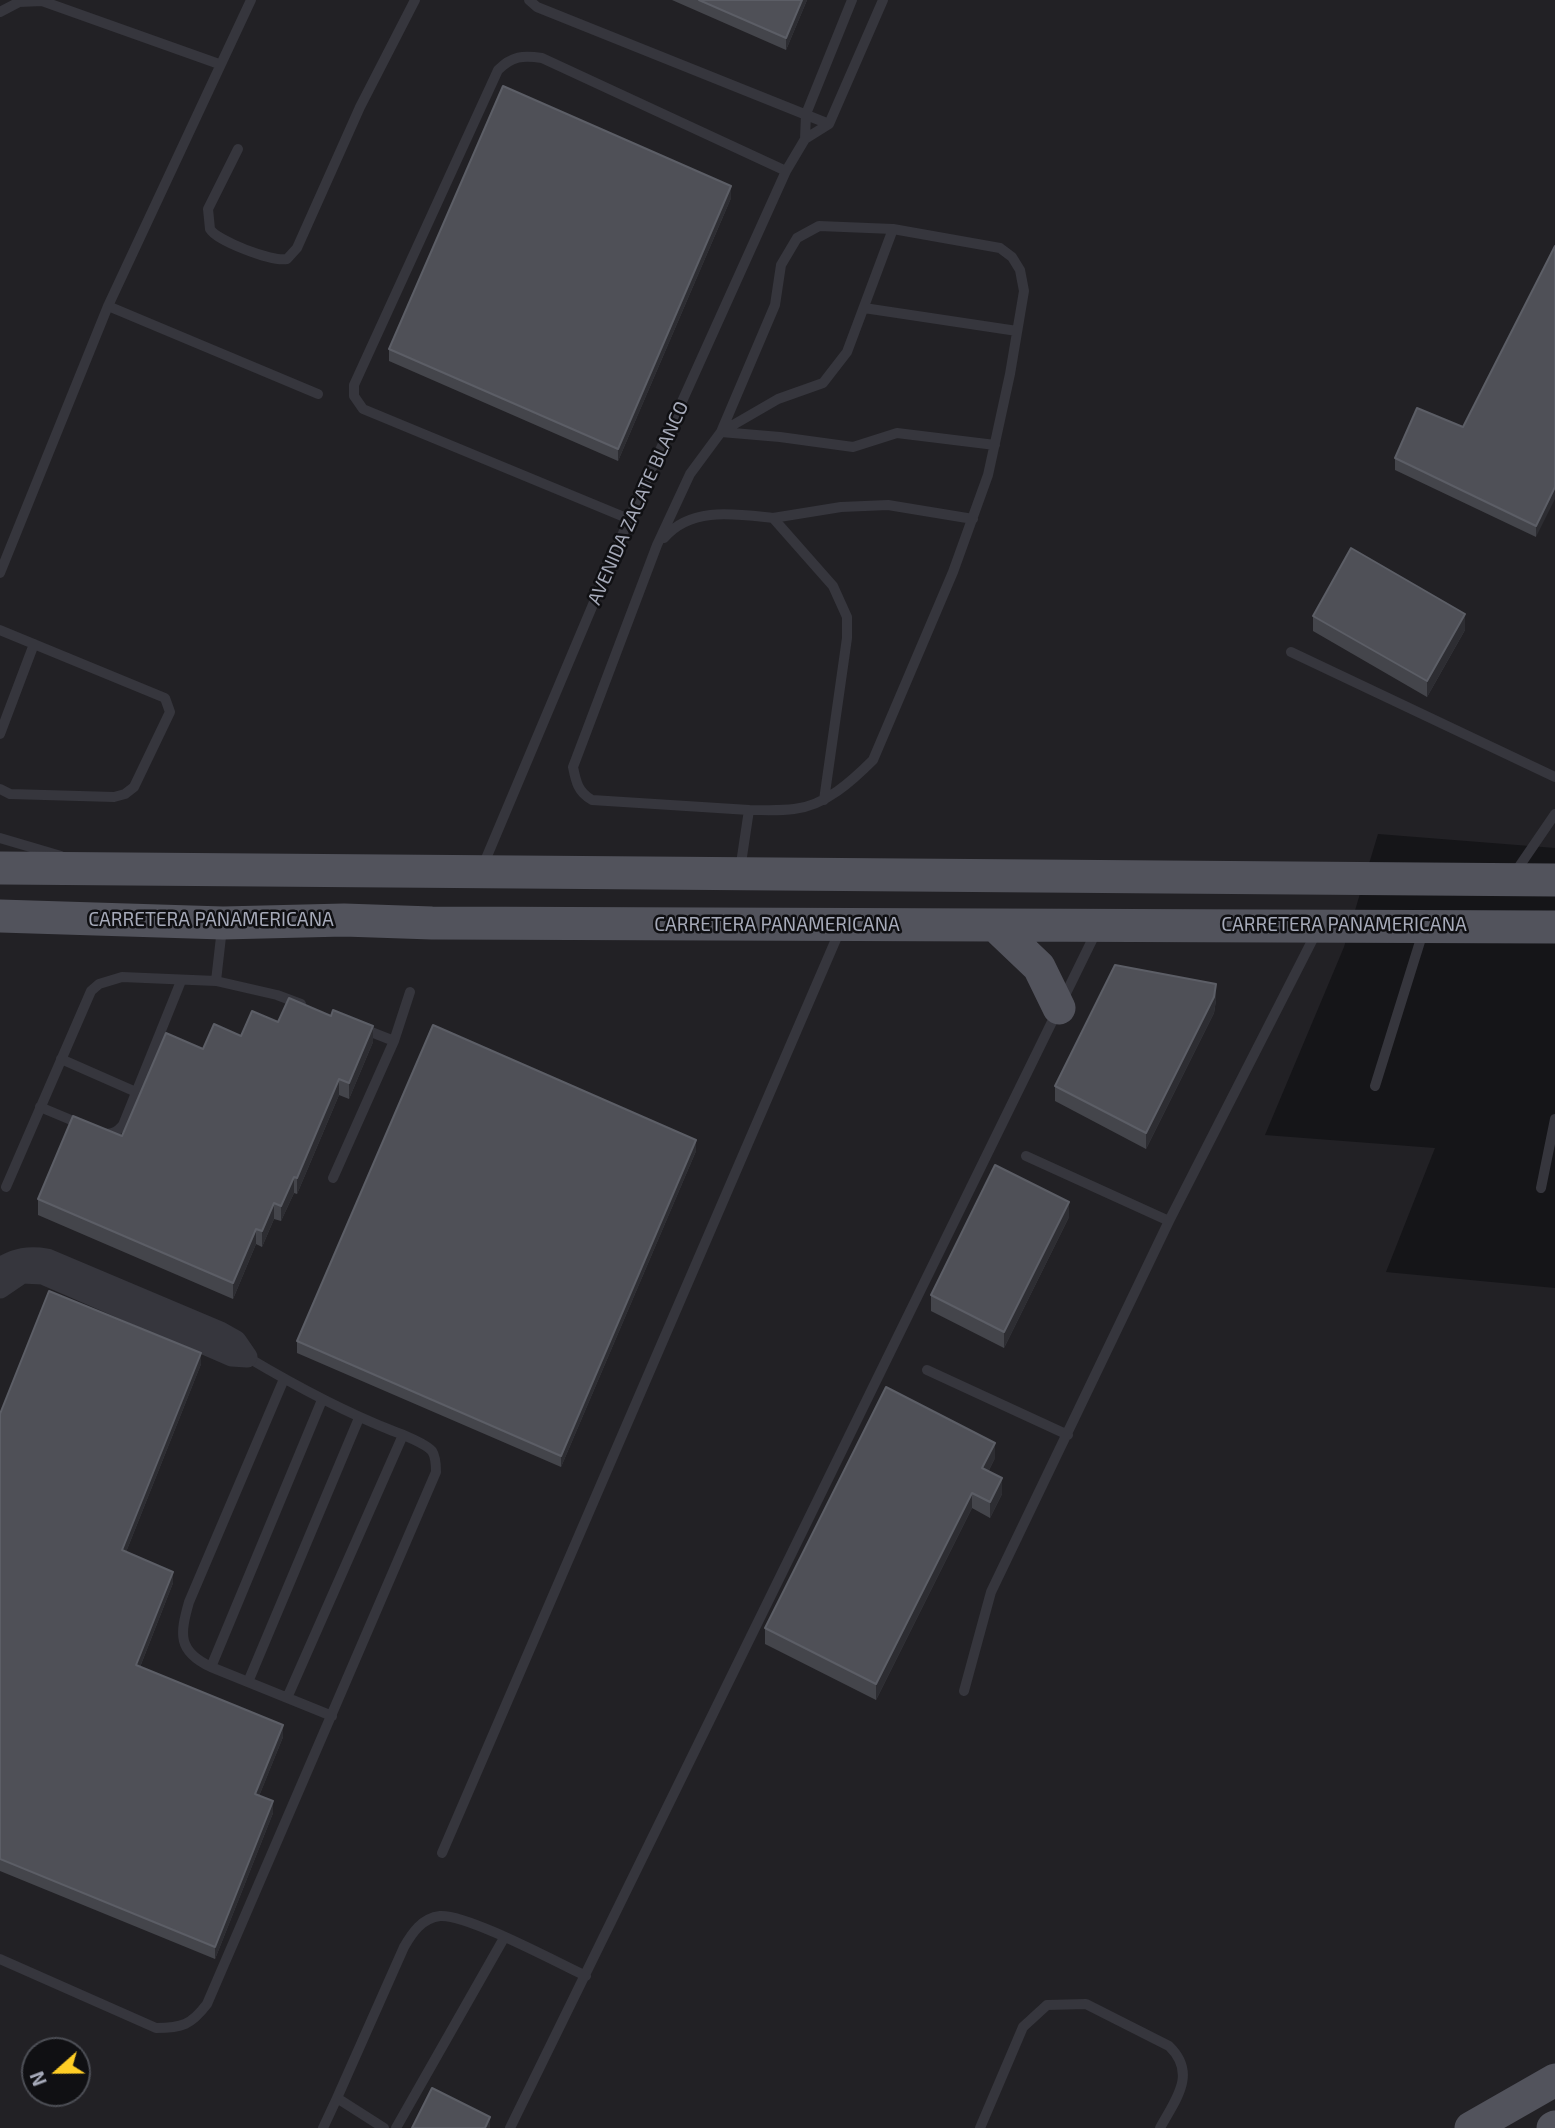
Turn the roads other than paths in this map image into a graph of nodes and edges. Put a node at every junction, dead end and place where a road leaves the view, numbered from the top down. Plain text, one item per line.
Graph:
1 (251, 0) edge
2 (415, 0) edge
3 (529, 0) edge
4 (852, 0) edge
5 (883, 0) edge
6 (0, 12) edge
7 (219, 65) junction
8 (806, 114) junction
9 (829, 124) junction
10 (805, 139) junction
11 (238, 149) dead end
12 (786, 171) junction
13 (893, 229) junction
14 (108, 306) junction
15 (864, 308) junction
16 (1017, 331) junction
17 (318, 394) dead end
18 (721, 432) junction
19 (995, 445) junction
20 (774, 518) junction
21 (629, 519) junction
22 (972, 519) junction
23 (657, 545) junction
24 (0, 573) edge
25 (0, 630) edge
26 (34, 644) junction
27 (1291, 652) dead end
28 (0, 734) edge
29 (1555, 777) edge
30 (0, 789) edge
31 (824, 800) junction
32 (749, 810) junction
33 (1555, 814) edge
34 (0, 838) edge
35 (0, 868) edge
36 (100, 868) junction
37 (481, 872) junction
38 (681, 873) junction
39 (740, 874) junction
40 (1511, 879) junction
41 (1555, 880) edge
42 (0, 916) edge
43 (223, 923) junction
44 (678, 924) junction
45 (842, 924) junction
46 (1100, 924) junction
47 (1320, 925) junction
48 (1424, 926) junction
49 (997, 927) junction
50 (1555, 927) edge
51 (181, 981) junction
52 (216, 981) junction
53 (410, 992) dead end
54 (1059, 1008) junction
55 (316, 1010) edge
56 (355, 1026) edge
57 (394, 1041) junction
58 (61, 1059) junction
59 (1375, 1086) dead end
60 (136, 1092) junction
61 (40, 1107) junction
62 (1555, 1119) edge
63 (1026, 1156) dead end
64 (333, 1178) dead end
65 (6, 1187) dead end
66 (1541, 1188) dead end
67 (1169, 1221) junction
68 (0, 1268) edge
69 (0, 1288) edge
70 (247, 1357) junction
71 (927, 1370) dead end
72 (285, 1379) junction
73 (322, 1400) junction
74 (359, 1418) junction
75 (403, 1434) junction
76 (1068, 1435) junction
77 (211, 1667) junction
78 (248, 1682) junction
79 (964, 1691) dead end
80 (287, 1698) junction
81 (332, 1716) junction
82 (442, 1853) dead end
83 (504, 1938) junction
84 (0, 1959) edge
85 (586, 1976) junction
86 (1555, 2080) edge
87 (337, 2098) junction
88 (323, 2128) edge
89 (384, 2128) edge
90 (396, 2128) edge
91 (510, 2128) edge
92 (980, 2128) edge
93 (1160, 2128) edge
94 (1471, 2128) edge

1 - 7 lane
2 - 11 lane
3 - 8 lane
4 - 8 lane, AVENIDA ZACATE BLANCO
5 - 9 lane
6 - 7 lane
7 - 14 lane
8 - 9 lane
8 - 10 lane, AVENIDA ZACATE BLANCO
9 - 10 lane, AVENIDA ZACATE BLANCO
10 - 12 lane, AVENIDA ZACATE BLANCO
12 - 21 lane, AVENIDA ZACATE BLANCO
12 - 21 lane
13 - 15 lane
13 - 16 lane
13 - 18 lane
14 - 17 lane
14 - 24 lane
15 - 16 lane
15 - 18 lane
16 - 19 lane
18 - 19 lane
18 - 23 lane
19 - 22 lane
20 - 22 lane
20 - 23 lane
20 - 31 lane
21 - 37 lane, AVENIDA ZACATE BLANCO
22 - 31 lane
23 - 32 lane
25 - 26 lane
26 - 28 lane
26 - 30 lane
27 - 29 lane
31 - 32 lane
32 - 39 lane
33 - 40 lane
34 - 36 lane
35 - 36 main road
36 - 37 main road
37 - 38 main road
38 - 39 main road
38 - 44 main road
39 - 40 main road
40 - 41 main road
42 - 43 main road, CARRETERA PANAMERICANA
43 - 44 main road, CARRETERA PANAMERICANA
43 - 52 lane
44 - 45 main road, CARRETERA PANAMERICANA
45 - 49 main road, CARRETERA PANAMERICANA
45 - 82 lane
46 - 47 main road, CARRETERA PANAMERICANA
46 - 49 main road, CARRETERA PANAMERICANA
46 - 54 lane
47 - 48 main road, CARRETERA PANAMERICANA
47 - 67 lane
48 - 50 main road, CARRETERA PANAMERICANA
48 - 59 lane
49 - 54 main road
51 - 52 lane
51 - 58 lane
51 - 60 lane
52 - 55 lane
53 - 57 lane
54 - 85 lane
56 - 57 lane
57 - 64 lane
58 - 60 lane
58 - 61 lane
60 - 61 lane
61 - 65 lane
62 - 66 lane
63 - 67 lane
67 - 76 lane
68 - 70 street
69 - 70 street
70 - 72 lane
71 - 76 lane
72 - 73 lane
72 - 77 lane
73 - 74 lane
73 - 77 lane
74 - 75 lane
74 - 78 lane
75 - 80 lane
75 - 81 lane
76 - 79 lane
77 - 78 lane
78 - 80 lane
80 - 81 lane
81 - 84 lane
83 - 85 lane
83 - 87 lane
83 - 90 lane
85 - 91 lane
86 - 94 main road
87 - 88 lane
87 - 89 lane
92 - 93 lane

